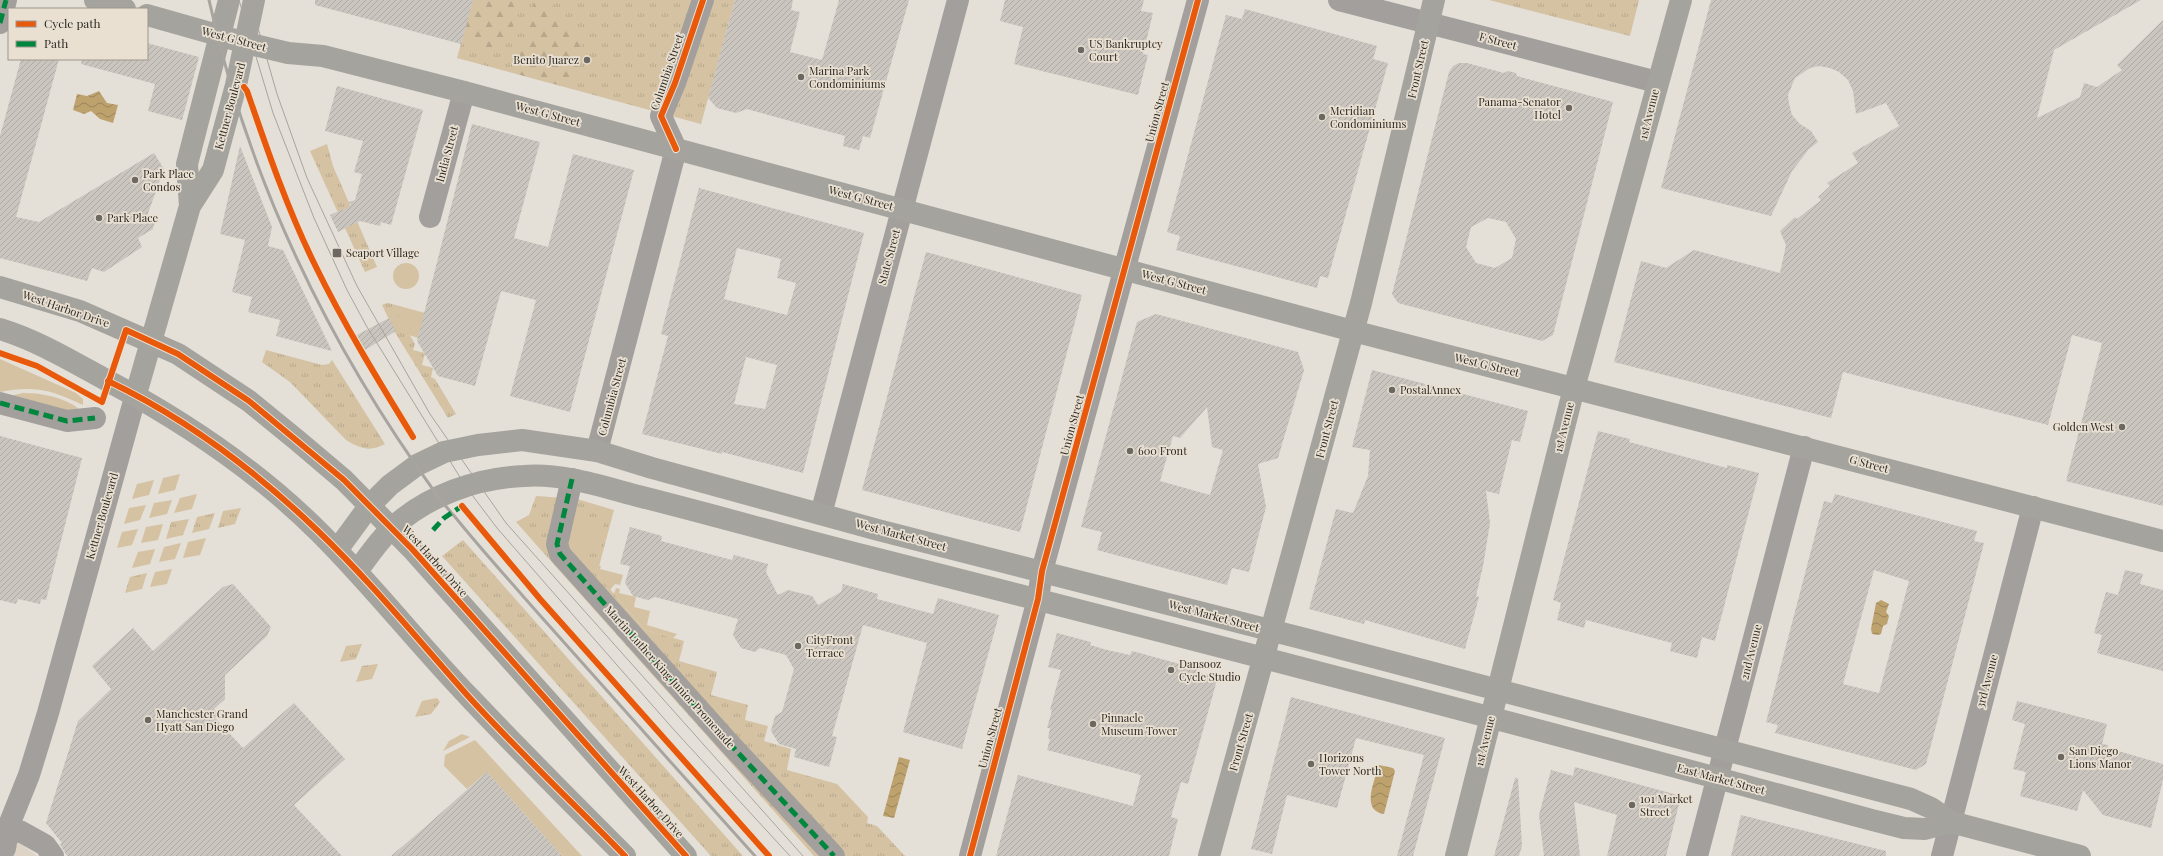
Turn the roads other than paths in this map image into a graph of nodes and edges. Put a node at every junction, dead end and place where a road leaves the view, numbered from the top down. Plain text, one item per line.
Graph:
1 (6, 0) edge
2 (95, 0) edge
3 (229, 0) edge
4 (254, 0) edge
5 (703, 0) edge
6 (958, 0) edge
7 (1198, 0) edge
8 (1339, 0) edge
9 (1434, 0) edge
10 (1681, 0) edge
11 (122, 8) edge
12 (148, 15) edge
13 (0, 23) edge
14 (1428, 23) junction
15 (220, 37) junction
16 (246, 43) junction
17 (1657, 82) junction
18 (464, 92) junction
19 (676, 149) junction
20 (190, 206) junction
21 (902, 209) junction
22 (430, 217) dead end
23 (1125, 269) junction
24 (0, 287) edge
25 (0, 329) edge
26 (1353, 331) junction
27 (150, 342) junction
28 (1574, 388) junction
29 (136, 394) junction
30 (0, 403) edge
31 (95, 418) dead end
32 (1804, 447) junction
33 (598, 451) junction
34 (572, 479) junction
35 (370, 505) junction
36 (2033, 507) junction
37 (821, 514) junction
38 (728, 519) junction
39 (860, 524) junction
40 (392, 528) junction
41 (797, 538) junction
42 (2163, 541) edge
43 (337, 550) junction
44 (357, 571) junction
45 (1042, 571) junction
46 (1038, 599) junction
47 (1272, 631) junction
48 (1264, 659) junction
49 (1499, 690) junction
50 (1491, 718) junction
51 (1620, 722) junction
52 (1565, 738) junction
53 (1726, 749) junction
54 (1718, 778) junction
55 (1950, 822) junction
56 (4, 827) edge
57 (1, 856) edge
58 (53, 856) edge
59 (625, 856) edge
60 (686, 856) edge
61 (834, 856) edge
62 (970, 856) edge
63 (1209, 856) edge
64 (1456, 856) edge
65 (1697, 856) edge
66 (1942, 856) edge
67 (2080, 856) edge

1 - 13 street
2 - 11 main road
3 - 15 main road, Kettner Boulevard
4 - 16 main road, Kettner Boulevard
5 - 19 street, Columbia Street
6 - 21 street, State Street
7 - 23 street, Union Street
8 - 14 street, F Street
9 - 14 main road, Front Street
10 - 17 main road, 1st Avenue
12 - 15 main road, West G Street
14 - 17 street, F Street
14 - 26 main road, Front Street
15 - 16 main road, West G Street
15 - 20 main road, Kettner Boulevard
16 - 18 main road, West G Street
16 - 20 main road, Kettner Boulevard
17 - 28 main road, 1st Avenue
18 - 19 main road, West G Street
18 - 22 street, India Street
19 - 21 main road, West G Street
19 - 33 street, Columbia Street
20 - 27 main road, Kettner Boulevard
21 - 23 main road, West G Street
21 - 37 street, State Street
23 - 26 main road, West G Street
23 - 45 street, Union Street
24 - 27 main road, West Harbor Drive
25 - 29 main road
26 - 28 main road, West G Street
26 - 47 main road, Front Street
27 - 29 main road, Kettner Boulevard
27 - 35 main road, West Harbor Drive
28 - 32 main road, G Street
28 - 49 main road, 1st Avenue
29 - 43 main road
29 - 56 street, Kettner Boulevard
30 - 31 street
32 - 36 main road, G Street
32 - 53 street, 2nd Avenue
33 - 35 main road, West Market Street
33 - 37 main road, West Market Street
34 - 38 main road
34 - 40 main road
34 - 61 street, Martin Luther King Junior Promenade
35 - 40 main road, West Harbor Drive
35 - 43 main road, West Market Street
36 - 42 main road, G Street
36 - 55 street, 3rd Avenue
37 - 38 main road
37 - 39 main road, West Market Street
38 - 41 main road
39 - 41 main road
39 - 45 main road, West Market Street
40 - 44 main road
40 - 60 main road, West Harbor Drive
41 - 46 main road
43 - 44 main road
44 - 59 main road
45 - 46 street, Union Street
45 - 47 main road, West Market Street
46 - 48 main road
46 - 62 street, Union Street
47 - 48 main road, Front Street
47 - 49 main road, West Market Street
48 - 50 main road
48 - 63 main road, Front Street
49 - 50 main road, 1st Avenue
49 - 51 main road
50 - 52 main road, East Market Street
50 - 64 main road, 1st Avenue
51 - 52 main road
51 - 53 main road
52 - 54 main road, East Market Street
53 - 54 street, 2nd Avenue
53 - 55 main road
54 - 55 main road, East Market Street
54 - 65 street, 2nd Avenue
55 - 66 street, 3rd Avenue
55 - 67 main road
56 - 57 street, Kettner Boulevard
56 - 58 street

